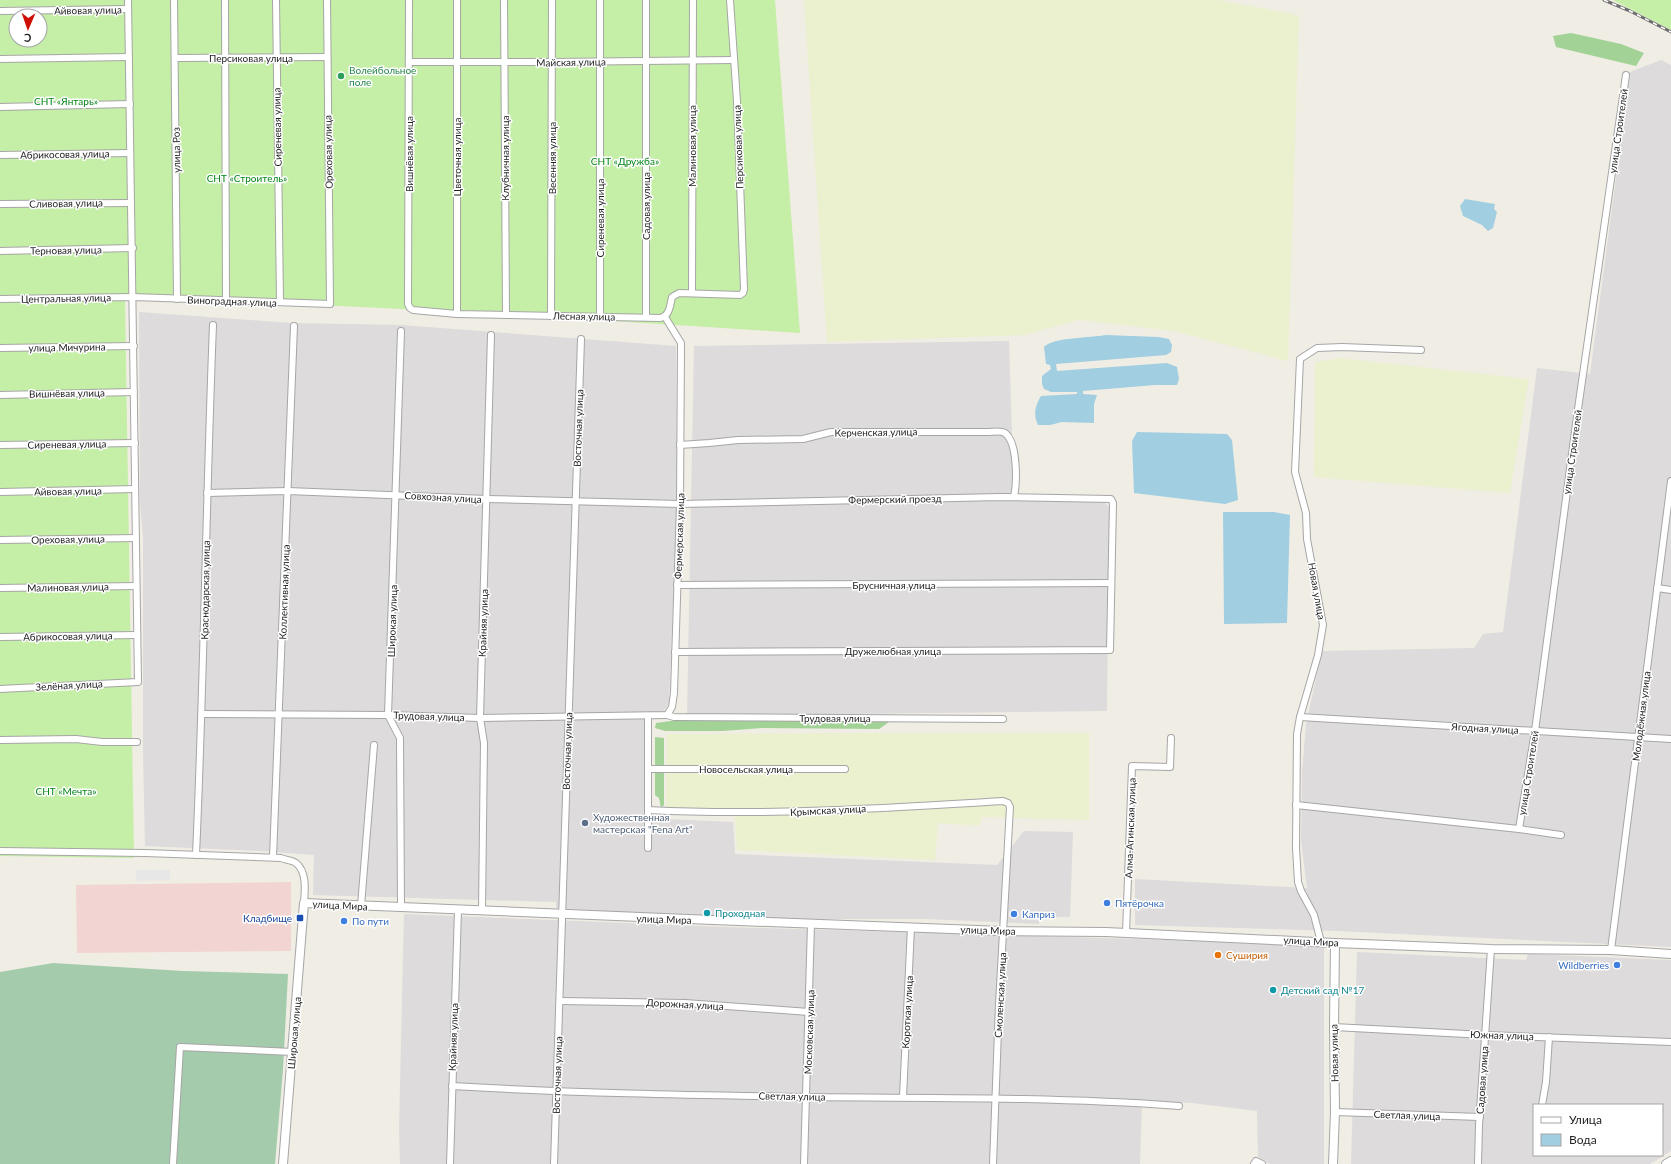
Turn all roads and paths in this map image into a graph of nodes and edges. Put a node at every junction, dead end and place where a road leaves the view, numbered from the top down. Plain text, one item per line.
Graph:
1 (128, 0) edge
2 (174, 0) edge
3 (225, 0) edge
4 (276, 0) edge
5 (327, 0) edge
6 (409, 0) edge
7 (457, 0) edge
8 (504, 0) edge
9 (552, 0) edge
10 (600, 0) edge
11 (646, 0) edge
12 (693, 0) edge
13 (730, 0) edge
14 (128, 9) junction
15 (0, 11) edge
16 (129, 57) junction
17 (225, 57) junction
18 (327, 57) junction
19 (175, 58) junction
20 (277, 58) junction
21 (0, 59) edge
22 (733, 60) junction
23 (646, 61) junction
24 (409, 62) junction
25 (458, 62) junction
26 (504, 62) junction
27 (552, 62) junction
28 (600, 62) junction
29 (693, 62) junction
30 (1626, 75) dead end
31 (130, 104) junction
32 (0, 107) edge
33 (130, 153) junction
34 (0, 155) edge
35 (131, 203) junction
36 (0, 204) edge
37 (133, 248) junction
38 (0, 251) edge
39 (692, 292) junction
40 (133, 297) junction
41 (0, 299) edge
42 (177, 300) junction
43 (226, 301) junction
44 (280, 302) junction
45 (330, 304) joint
46 (410, 308) joint
47 (457, 314) junction
48 (506, 315) junction
49 (551, 316) junction
50 (600, 316) junction
51 (646, 317) junction
52 (665, 317) junction
53 (214, 325) dead end
54 (294, 326) dead end
55 (401, 331) dead end
56 (491, 335) dead end
57 (581, 339) dead end
58 (134, 346) junction
59 (0, 348) edge
60 (1421, 350) dead end
61 (134, 392) junction
62 (0, 395) edge
63 (135, 443) junction
64 (0, 444) edge
65 (680, 444) junction
66 (1671, 481) edge
67 (135, 489) junction
68 (288, 491) junction
69 (0, 492) edge
70 (207, 493) junction
71 (396, 495) junction
72 (1014, 497) junction
73 (487, 499) junction
74 (1670, 499) edge
75 (575, 502) junction
76 (680, 504) junction
77 (136, 538) junction
78 (0, 540) edge
79 (1110, 583) junction
80 (677, 585) junction
81 (136, 586) junction
82 (0, 588) edge
83 (1657, 588) junction
84 (1671, 590) edge
85 (137, 635) junction
86 (0, 637) edge
87 (675, 652) junction
88 (0, 689) edge
89 (202, 714) junction
90 (388, 715) junction
91 (667, 715) junction
92 (279, 716) junction
93 (648, 716) junction
94 (568, 717) junction
95 (1300, 717) junction
96 (480, 718) junction
97 (1003, 719) dead end
98 (1534, 731) junction
99 (1638, 736) junction
100 (1171, 738) dead end
101 (1671, 739) edge
102 (0, 740) edge
103 (137, 742) dead end
104 (374, 745) dead end
105 (648, 769) junction
106 (845, 769) dead end
107 (1008, 803) joint
108 (1296, 804) junction
109 (648, 810) junction
110 (1519, 829) junction
111 (1561, 835) dead end
112 (648, 848) dead end
113 (0, 851) edge
114 (196, 855) junction
115 (273, 857) junction
116 (304, 903) junction
117 (360, 906) junction
118 (401, 908) junction
119 (458, 910) junction
120 (482, 910) junction
121 (562, 915) junction
122 (811, 924) junction
123 (911, 928) junction
124 (1003, 930) junction
125 (1126, 933) junction
126 (1321, 942) junction
127 (1335, 943) junction
128 (1491, 949) junction
129 (1610, 950) junction
130 (1671, 954) edge
131 (560, 1001) junction
132 (809, 1012) junction
133 (1334, 1027) junction
134 (1485, 1035) junction
135 (1549, 1037) junction
136 (1671, 1040) edge
137 (293, 1052) junction
138 (452, 1086) junction
139 (557, 1092) junction
140 (807, 1097) junction
141 (903, 1097) junction
142 (994, 1099) junction
143 (1542, 1104) edge
144 (1179, 1106) dead end
145 (1335, 1112) junction
146 (1480, 1117) junction
147 (1671, 1161) edge
148 (1255, 1162) edge
149 (173, 1164) edge
150 (283, 1164) edge
151 (450, 1164) edge
152 (554, 1164) edge
153 (804, 1164) edge
154 (993, 1164) edge
155 (1262, 1164) edge
156 (1333, 1164) edge
157 (1478, 1164) edge
158 (1666, 1164) edge

1 - 14 street
2 - 19 street, улица Роз
3 - 17 street
4 - 20 street, Сиреневая улица
5 - 18 street, Ореховая улица
6 - 24 street, Вишнёвая улица
7 - 25 street, Цветочная улица
8 - 26 street, Клубничная улица
9 - 27 street, Весенняя улица
10 - 28 street, Сиреневая улица
11 - 23 street, Садовая улица
12 - 29 street, Малиновая улица
13 - 22 street, Персиковая улица
14 - 15 street, Айвовая улица
14 - 16 street
16 - 21 street
16 - 31 street
17 - 19 street, Персиковая улица
17 - 20 street, Персиковая улица
17 - 43 street
18 - 20 street, Персиковая улица
18 - 45 street, Ореховая улица
19 - 42 street, улица Роз
20 - 44 street, Сиреневая улица
22 - 29 street, Майская улица
22 - 39 street, Персиковая улица
23 - 28 street, Майская улица
23 - 29 street, Майская улица
23 - 51 street, Садовая улица
24 - 25 street, Майская улица
24 - 46 street, Вишнёвая улица
25 - 26 street, Майская улица
25 - 47 street, Цветочная улица
26 - 27 street, Майская улица
26 - 48 street, Клубничная улица
27 - 28 street, Майская улица
27 - 49 street, Весенняя улица
28 - 50 street, Сиреневая улица
29 - 39 street, Малиновая улица
30 - 98 street, улица Строителей
31 - 32 street
31 - 33 street
33 - 34 street, Абрикосовая улица
33 - 35 street
35 - 36 street, Сливовая улица
35 - 37 street
37 - 38 street, Терновая улица
37 - 40 street
39 - 52 street
40 - 41 street, Центральная улица
40 - 42 street, Виноградная улица
40 - 58 street
42 - 43 street, Виноградная улица
43 - 44 street, Виноградная улица
44 - 45 street, Виноградная улица
46 - 47 street, Лесная улица
47 - 48 street, Лесная улица
48 - 49 street, Лесная улица
49 - 50 street, Лесная улица
50 - 51 street, Лесная улица
51 - 52 street, Лесная улица
52 - 65 street, Фермерская улица
53 - 70 street, Краснодарская улица
54 - 68 street, Коллективная улица
55 - 71 street, Широкая улица
56 - 73 street, Крайняя улица
57 - 75 street, Восточная улица
58 - 59 street, улица Мичурина
58 - 61 street
60 - 95 street, Новая улица
61 - 62 street, Вишнёвая улица
61 - 63 street
63 - 64 street, Сиреневая улица
63 - 67 street
65 - 72 street, Керченская улица
65 - 76 street, Фермерская улица
66 - 74 street, Молодёжная улица
67 - 69 street, Айвовая улица
67 - 77 street
68 - 70 street, Совхозная улица
68 - 71 street, Совхозная улица
68 - 92 street, Коллективная улица
70 - 89 street, Краснодарская улица
71 - 73 street, Совхозная улица
71 - 90 street, Широкая улица
72 - 76 street, Фермерский проезд
72 - 79 street, Фермерский проезд
73 - 75 street, Совхозная улица
73 - 96 street, Крайняя улица
74 - 83 street, Молодёжная улица
75 - 76 street, Совхозная улица
75 - 94 street, Восточная улица
76 - 80 street, Фермерская улица
77 - 78 street, Ореховая улица
77 - 81 street
79 - 80 street, Брусничная улица
79 - 87 street, Дружелюбная улица
80 - 87 street, Фермерская улица
81 - 82 street, Малиновая улица
81 - 85 street
83 - 84 street
83 - 99 street, Молодёжная улица
85 - 86 street, Абрикосовая улица
85 - 88 street, Зелёная улица
87 - 91 street, Фермерская улица
89 - 92 street, Трудовая улица
89 - 114 street, Краснодарская улица
90 - 92 street, Трудовая улица
90 - 96 street, Трудовая улица
90 - 118 street, Широкая улица
91 - 93 street, Трудовая улица
91 - 97 street, Трудовая улица
92 - 115 street, Коллективная улица
93 - 94 street, Трудовая улица
93 - 105 street
94 - 96 street, Трудовая улица
94 - 121 street, Восточная улица
95 - 98 street, Ягодная улица
95 - 108 street, Новая улица
96 - 120 street, Крайняя улица
98 - 99 street, Ягодная улица
98 - 110 street, улица Строителей
99 - 101 street, Ягодная улица
99 - 129 street, Молодёжная улица
100 - 125 street, Алма-Атинская улица
102 - 103 street
104 - 117 street
105 - 106 street, Новосельская улица
105 - 109 street
107 - 109 street, Крымская улица
107 - 124 street, Смоленская улица
108 - 110 street, улица Строителей
108 - 126 street, Новая улица
109 - 112 street
110 - 111 street, улица Строителей
113 - 114 street
114 - 115 street
115 - 116 street
116 - 117 street, улица Мира
116 - 137 street, Широкая улица
117 - 118 street, улица Мира
118 - 119 street, улица Мира
119 - 120 street, улица Мира
119 - 138 street, Крайняя улица
120 - 121 street, улица Мира
121 - 122 street, улица Мира
121 - 131 street, Восточная улица
122 - 123 street, улица Мира
122 - 132 street, Московская улица
123 - 124 street, улица Мира
123 - 141 street, Короткая улица
124 - 125 street, улица Мира
124 - 142 street, Смоленская улица
125 - 126 street, улица Мира
126 - 127 street, улица Мира
127 - 128 street, улица Мира
127 - 133 street, Новая улица
128 - 129 street, улица Мира
128 - 134 street, Садовая улица
129 - 130 street, улица Мира
131 - 132 street, Дорожная улица
131 - 139 street, Восточная улица
132 - 140 street, Московская улица
133 - 134 street, Южная улица
133 - 145 street, Новая улица
134 - 135 street, Южная улица
134 - 146 street, Садовая улица
135 - 136 street, Южная улица
135 - 143 street
137 - 149 street
137 - 150 street, Широкая улица
138 - 139 street, Светлая улица
138 - 151 street, Крайняя улица
139 - 140 street, Светлая улица
139 - 152 street, Восточная улица
140 - 141 street, Светлая улица
140 - 153 street, Московская улица
141 - 142 street, Светлая улица
142 - 144 street, Светлая улица
142 - 154 street, Смоленская улица
145 - 146 street, Светлая улица
145 - 156 street, Новая улица
146 - 157 street, Садовая улица
147 - 158 street
148 - 155 street

